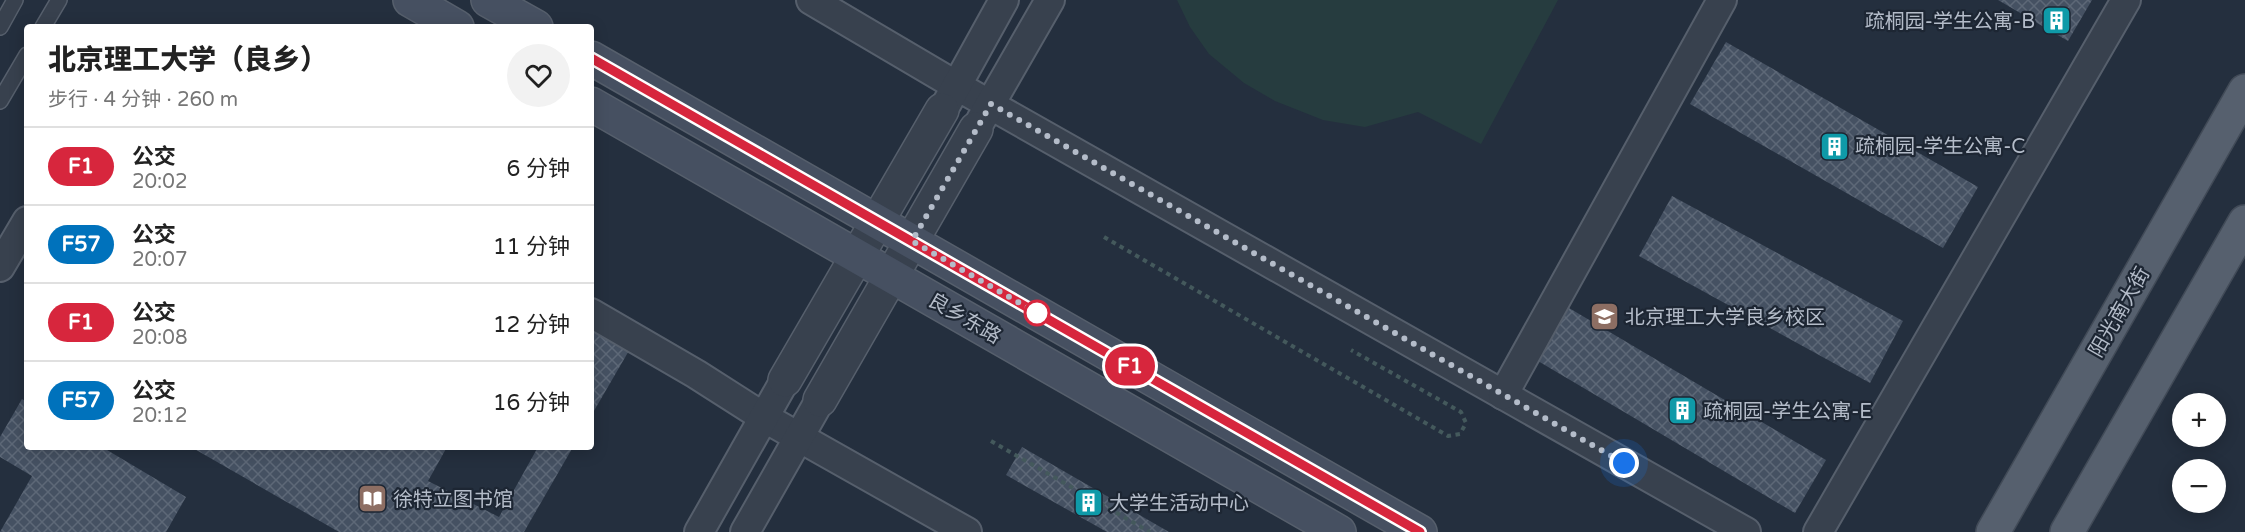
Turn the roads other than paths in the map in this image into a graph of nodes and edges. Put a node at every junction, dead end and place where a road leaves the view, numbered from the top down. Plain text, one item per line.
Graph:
1 (15, 0) edge
2 (59, 0) edge
3 (410, 0) edge
4 (488, 0) edge
5 (811, 0) edge
6 (1004, 0) edge
7 (1050, 0) edge
8 (1722, 0) edge
9 (2126, 0) edge
10 (45, 24) edge
11 (452, 24) edge
12 (531, 24) edge
13 (0, 27) edge
14 (24, 60) edge
15 (594, 60) edge
16 (2245, 91) edge
17 (950, 98) junction
18 (0, 101) edge
19 (594, 106) edge
20 (983, 116) junction
21 (877, 222) junction
22 (2245, 222) edge
23 (24, 226) edge
24 (912, 241) junction
25 (857, 257) junction
26 (0, 267) edge
27 (891, 276) junction
28 (594, 315) edge
29 (785, 380) joint
30 (1503, 394) junction
31 (820, 400) joint
32 (765, 418) junction
33 (799, 437) junction
34 (699, 532) edge
35 (745, 532) edge
36 (967, 532) edge
37 (1339, 532) edge
38 (1420, 532) edge
39 (1746, 532) edge
40 (1818, 532) edge
41 (1993, 532) edge
42 (2067, 532) edge

1 - 13 lane
2 - 10 lane
3 - 11 main road
4 - 12 main road
5 - 17 street
6 - 17 street
7 - 20 street
8 - 30 street
9 - 40 street
14 - 18 lane
15 - 21 main road, 良乡东路
16 - 41 main road, 阳光南大街
17 - 20 street
17 - 21 street
19 - 25 main road, 良乡东路
20 - 24 street
20 - 30 street
21 - 24 main road, 良乡东路
21 - 25 street
22 - 42 main road
23 - 26 street
24 - 27 street
24 - 38 main road, 良乡东路
25 - 27 main road, 良乡东路
25 - 29 street
27 - 31 street
27 - 37 main road, 良乡东路
28 - 32 street
29 - 32 street
30 - 39 street
31 - 33 street
32 - 33 street
32 - 34 street
33 - 35 street
33 - 36 street

